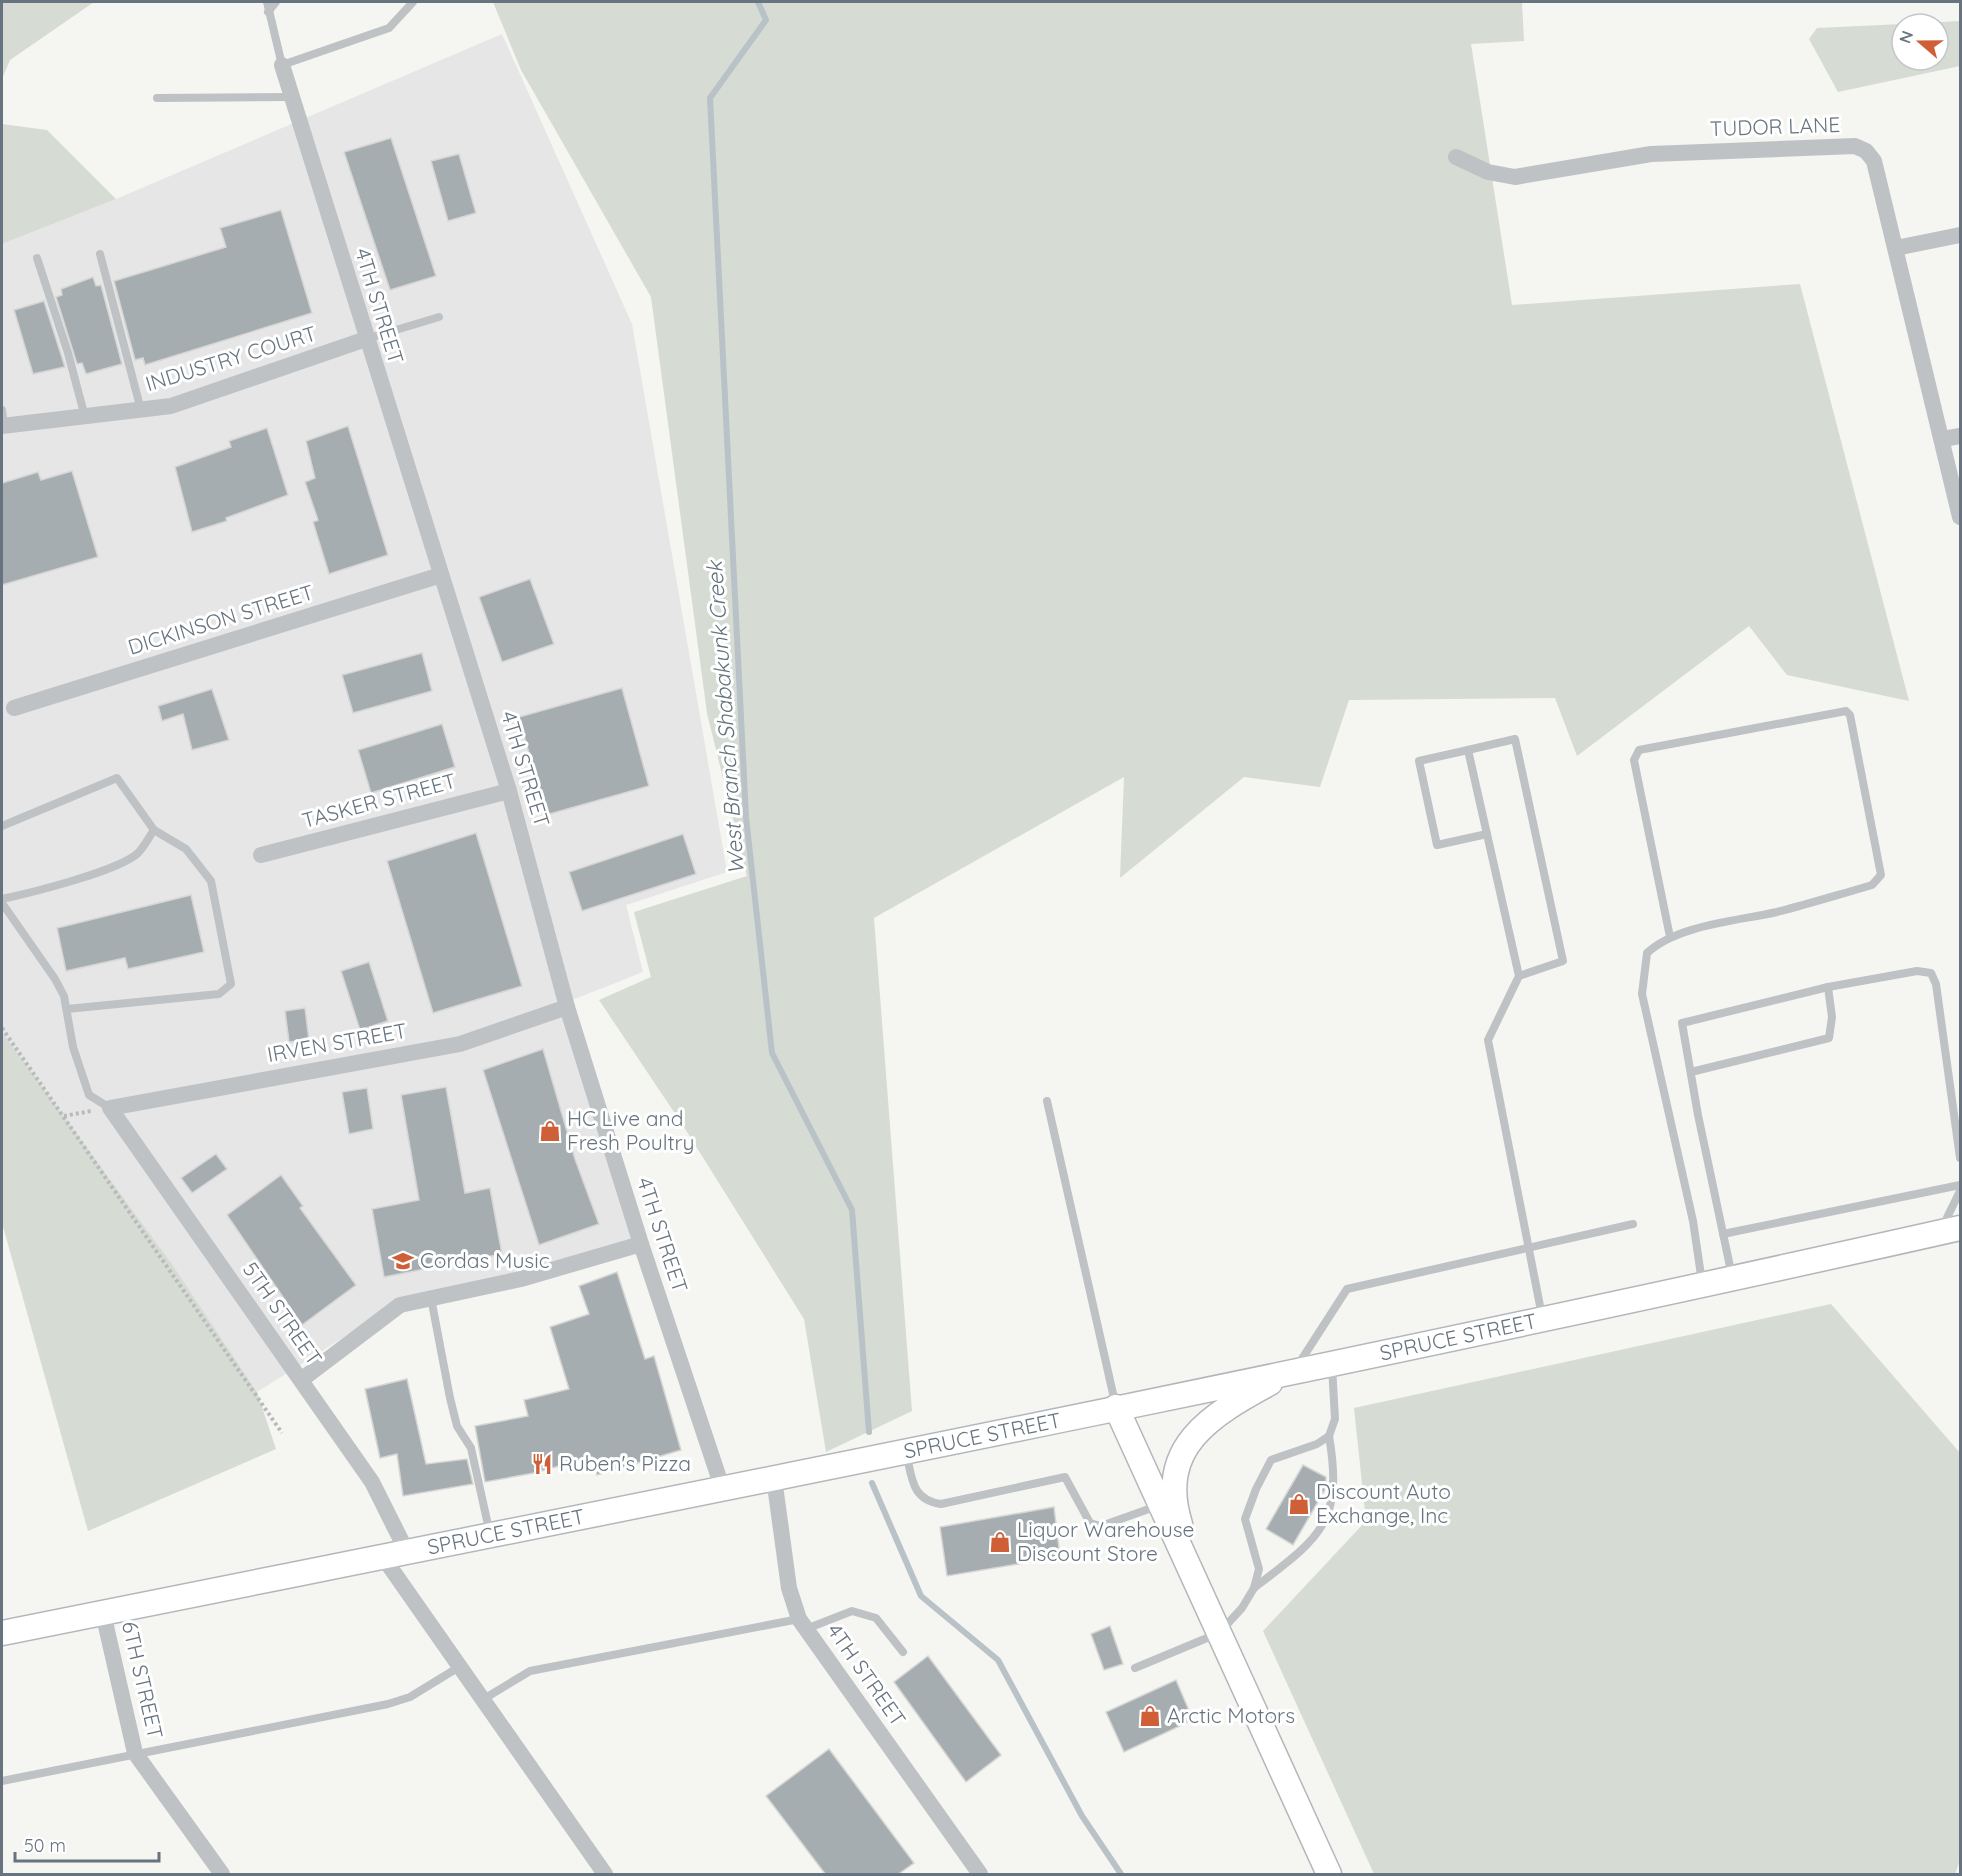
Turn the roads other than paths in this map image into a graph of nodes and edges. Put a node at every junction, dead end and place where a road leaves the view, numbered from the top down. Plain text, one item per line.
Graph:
1 (267, 2) edge
2 (276, 2) edge
3 (413, 2) edge
4 (268, 12) junction
5 (282, 65) junction
6 (291, 97) junction
7 (157, 98) dead end
8 (1456, 157) dead end
9 (1960, 236) edge
10 (1896, 248) junction
11 (100, 255) dead end
12 (37, 258) dead end
13 (439, 318) dead end
14 (366, 339) junction
15 (141, 411) junction
16 (85, 417) junction
17 (2, 420) edge
18 (1960, 436) edge
19 (1943, 439) junction
20 (1960, 517) edge
21 (441, 575) junction
22 (11, 709) dead end
23 (1468, 750) junction
24 (509, 791) junction
25 (2, 826) edge
26 (154, 830) junction
27 (1487, 834) junction
28 (261, 855) dead end
29 (2, 901) edge
30 (1670, 937) junction
31 (1519, 976) junction
32 (1828, 987) junction
33 (567, 1007) junction
34 (67, 1009) junction
35 (1691, 1072) junction
36 (1047, 1101) dead end
37 (110, 1108) junction
38 (1960, 1158) edge
39 (1960, 1185) edge
40 (1960, 1191) edge
41 (1633, 1224) dead end
42 (1950, 1230) edge
43 (1723, 1234) junction
44 (641, 1244) junction
45 (1529, 1247) junction
46 (1732, 1279) junction
47 (1703, 1285) junction
48 (431, 1298) junction
49 (1543, 1319) junction
50 (1332, 1363) junction
51 (1295, 1370) junction
52 (301, 1380) junction
53 (1116, 1407) junction
54 (1329, 1436) junction
55 (906, 1452) junction
56 (774, 1478) junction
57 (722, 1487) junction
58 (1160, 1505) junction
59 (490, 1535) junction
60 (395, 1554) junction
61 (1254, 1588) junction
62 (103, 1612) junction
63 (803, 1624) junction
64 (2, 1633) edge
65 (1219, 1634) junction
66 (903, 1652) dead end
67 (459, 1667) junction
68 (1135, 1668) dead end
69 (482, 1700) junction
70 (135, 1753) junction
71 (2, 1781) edge
72 (222, 1875) edge
73 (605, 1875) edge
74 (980, 1875) edge
75 (1329, 1875) edge

1 - 4 lane
2 - 4 lane
3 - 5 lane
4 - 5 lane
5 - 6 street, 4TH STREET
6 - 7 lane
6 - 14 street, 4TH STREET
8 - 10 street, TUDOR LANE
9 - 10 street
10 - 19 street, TUDOR LANE
11 - 15 lane
12 - 16 lane
13 - 14 lane
14 - 15 street, INDUSTRY COURT
14 - 21 street, 4TH STREET
15 - 16 street, INDUSTRY COURT
16 - 17 street, INDUSTRY COURT
18 - 19 street
19 - 20 street, TUDOR LANE
21 - 22 street, DICKINSON STREET
21 - 24 street, 4TH STREET
23 - 27 lane
23 - 27 lane
23 - 31 lane
24 - 28 street, TASKER STREET
24 - 33 street, 4TH STREET
25 - 26 lane
26 - 29 lane
26 - 34 lane
27 - 31 lane
29 - 34 lane
30 - 30 lane
30 - 47 lane
31 - 45 lane
32 - 35 lane
32 - 35 lane
32 - 38 lane
33 - 37 street, IRVEN STREET
33 - 44 street, 4TH STREET
34 - 37 lane
35 - 43 lane
36 - 53 lane
37 - 52 street, 5TH STREET
39 - 43 lane
40 - 42 lane
41 - 45 lane
42 - 46 street, SPRUCE STREET
43 - 46 lane
44 - 48 street
44 - 57 street, 4TH STREET
45 - 49 lane
45 - 51 lane
46 - 47 street, SPRUCE STREET
47 - 49 street, SPRUCE STREET
48 - 52 street
48 - 59 lane
49 - 50 street, SPRUCE STREET
50 - 51 street, SPRUCE STREET
50 - 54 lane
51 - 53 street, SPRUCE STREET
51 - 65 street
52 - 60 street, 5TH STREET
53 - 55 street, SPRUCE STREET
53 - 58 street
54 - 61 lane
54 - 61 lane
55 - 56 street, SPRUCE STREET
55 - 58 lane
56 - 57 street, SPRUCE STREET
56 - 63 street, 4TH STREET
57 - 59 street, SPRUCE STREET
58 - 65 street
59 - 60 street, SPRUCE STREET
60 - 62 street, SPRUCE STREET
60 - 67 street, 5TH STREET
61 - 65 lane
62 - 64 street, SPRUCE STREET
62 - 70 street, 6TH STREET
63 - 66 lane
63 - 69 lane
63 - 74 street, 4TH STREET
65 - 68 lane
65 - 75 street
67 - 69 street, 5TH STREET
67 - 70 lane
69 - 73 street, 5TH STREET
70 - 71 lane
70 - 72 street, 6TH STREET

